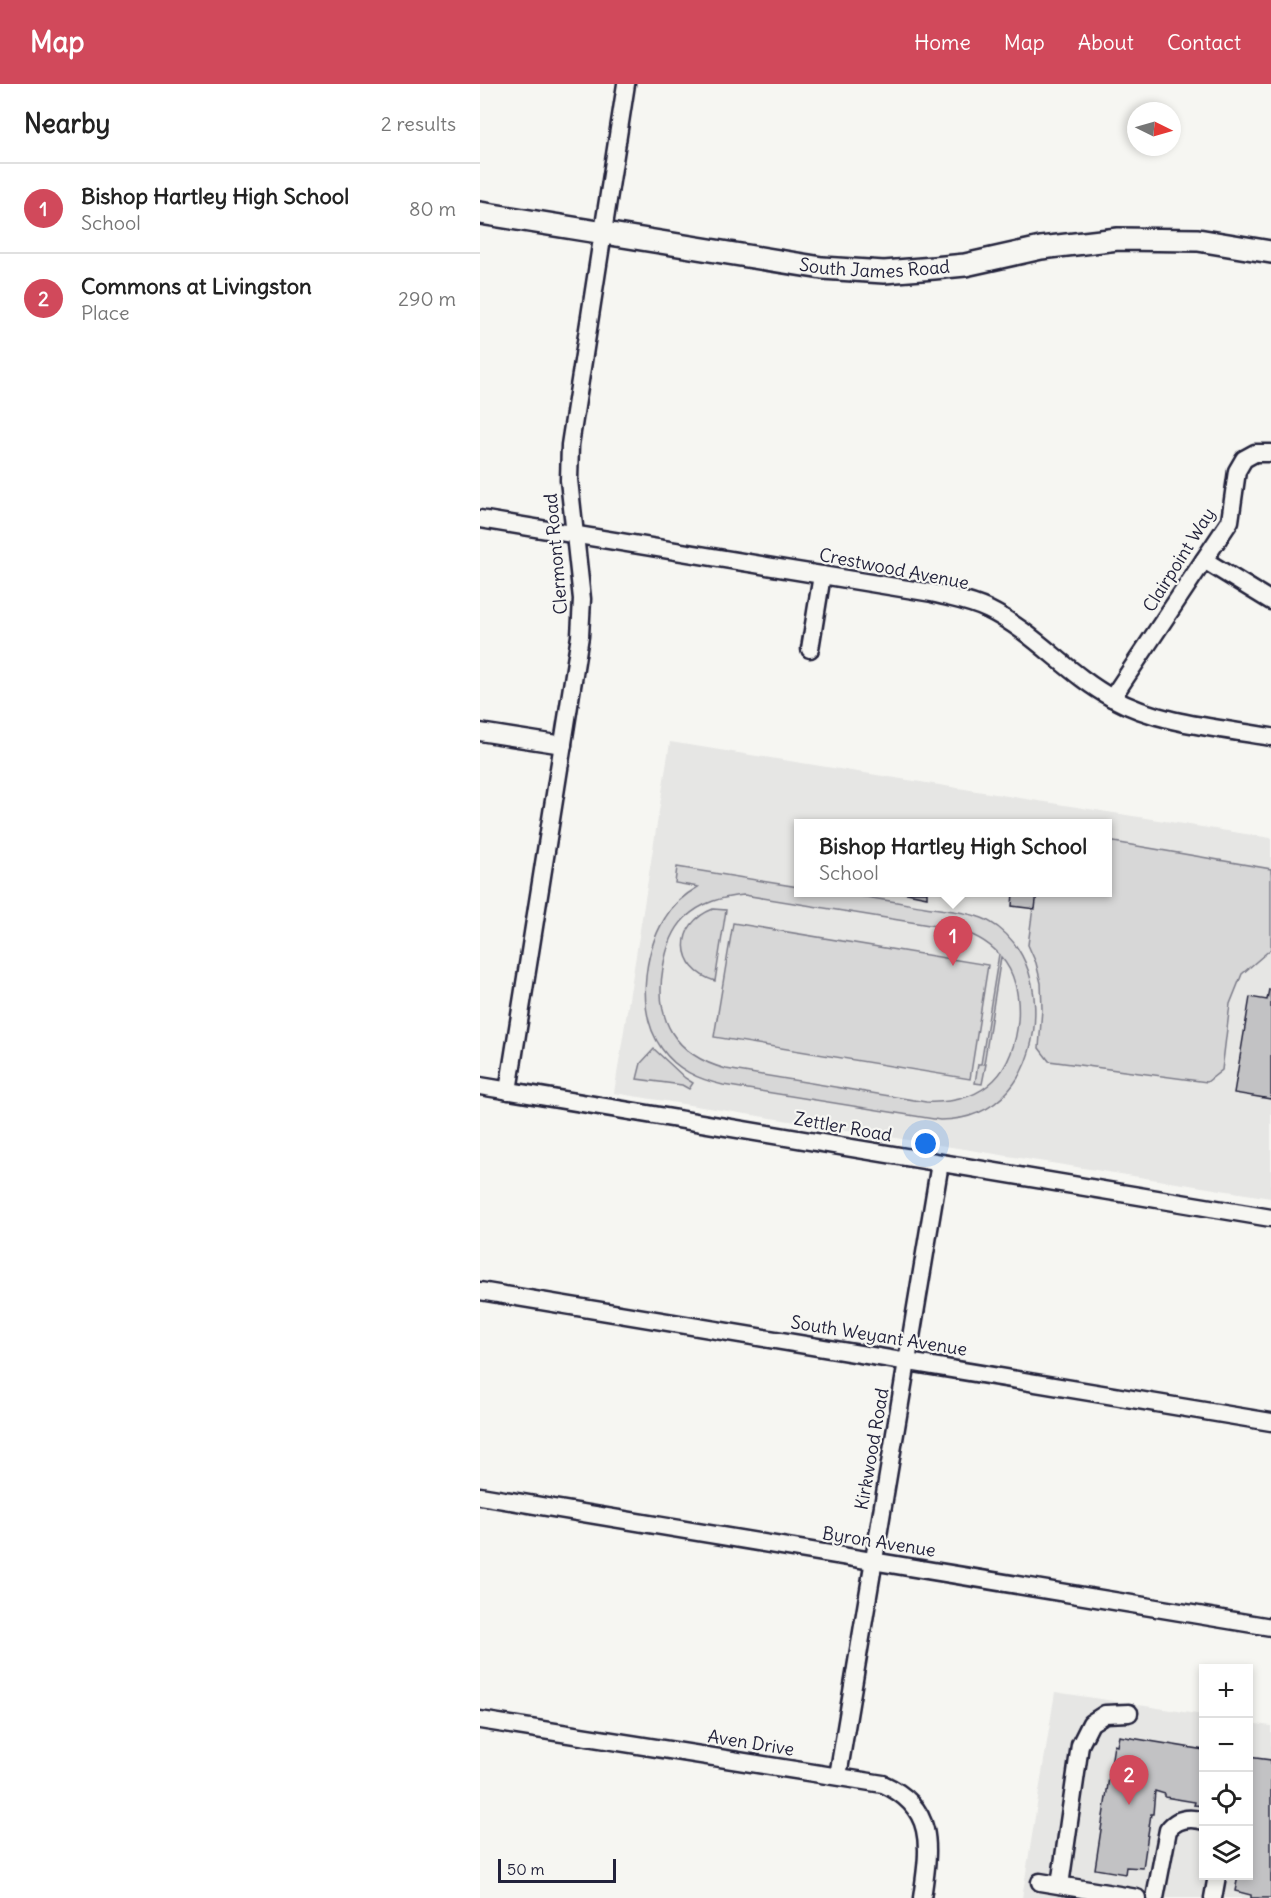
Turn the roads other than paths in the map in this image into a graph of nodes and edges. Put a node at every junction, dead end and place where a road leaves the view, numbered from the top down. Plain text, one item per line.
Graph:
1 (626, 84) edge
2 (480, 213) edge
3 (603, 232) junction
4 (1271, 252) edge
5 (1271, 453) edge
6 (480, 519) edge
7 (574, 534) junction
8 (1204, 560) junction
9 (822, 575) junction
10 (1271, 601) edge
11 (810, 650) dead end
12 (1112, 698) junction
13 (480, 732) edge
14 (1271, 737) edge
15 (562, 746) junction
16 (480, 1086) edge
17 (508, 1091) junction
18 (940, 1163) junction
19 (1271, 1218) edge
20 (480, 1291) edge
21 (907, 1361) junction
22 (1271, 1422) edge
23 (480, 1496) edge
24 (872, 1561) junction
25 (1271, 1627) edge
26 (1129, 1713) dead end
27 (480, 1720) edge
28 (838, 1776) junction
29 (1199, 1820) edge
30 (1216, 1880) edge
31 (1040, 1882) dead end
32 (1060, 1885) junction
33 (922, 1898) edge
34 (1137, 1898) edge
35 (1155, 1898) edge
36 (1213, 1898) edge

1 - 3 street, Clermont Road
2 - 3 main road, South James Road
3 - 4 main road, South James Road
3 - 7 street, Clermont Road
5 - 8 street, Clairpoint Way
6 - 7 street, Crestwood Avenue
7 - 9 street, Crestwood Avenue
7 - 15 street, Clermont Road
8 - 10 street
8 - 12 street, Clairpoint Way
9 - 11 street
9 - 12 street, Crestwood Avenue
12 - 14 street, Crestwood Avenue
13 - 15 street
15 - 17 street, Clermont Road
16 - 17 street, Zettler Road
17 - 18 street, Zettler Road
18 - 19 street, Zettler Road
18 - 21 street, Kirkwood Road
20 - 21 street, South Weyant Avenue
21 - 22 street, South Weyant Avenue
21 - 24 street, Kirkwood Road
23 - 24 street, Byron Avenue
24 - 25 street, Byron Avenue
24 - 28 street, Kirkwood Road
26 - 32 street
27 - 28 street, Aven Drive
28 - 33 street, Aven Drive
29 - 35 street
30 - 36 street
31 - 32 street
32 - 34 street

